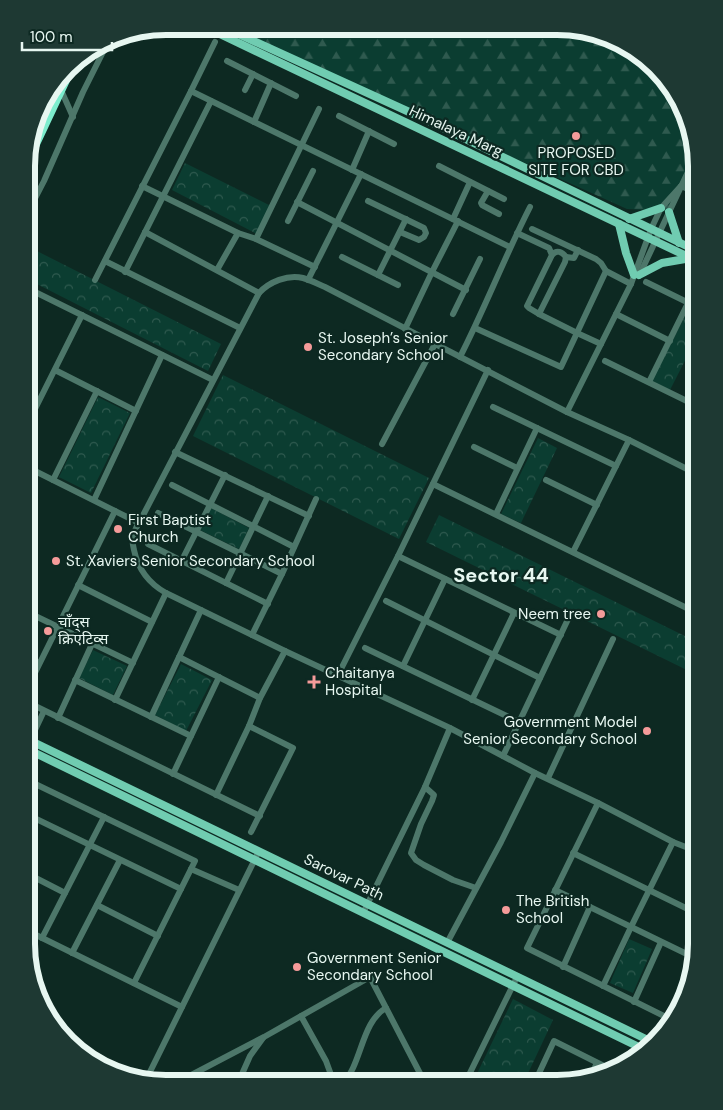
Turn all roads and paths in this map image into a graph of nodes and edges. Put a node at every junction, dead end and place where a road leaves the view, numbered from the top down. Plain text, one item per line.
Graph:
1 (222, 35) edge
2 (242, 35) edge
3 (215, 42) dead end
4 (104, 50) edge
5 (227, 61) dead end
6 (253, 74) junction
7 (271, 83) junction
8 (64, 84) edge
9 (61, 90) junction
10 (245, 90) dead end
11 (191, 91) junction
12 (296, 96) dead end
13 (211, 101) junction
14 (319, 109) dead end
15 (339, 116) dead end
16 (73, 117) junction
17 (254, 122) junction
18 (369, 132) junction
19 (37, 142) edge
20 (394, 144) dead end
21 (301, 145) junction
22 (439, 166) dead end
23 (352, 170) junction
24 (313, 171) dead end
25 (688, 172) edge
26 (360, 174) junction
27 (470, 182) junction
28 (142, 186) junction
29 (681, 186) junction
30 (688, 190) edge
31 (488, 191) junction
32 (163, 196) junction
33 (35, 198) edge
34 (504, 199) dead end
35 (368, 200) dead end
36 (297, 202) junction
37 (530, 207) dead end
38 (661, 208) junction
39 (669, 212) junction
40 (499, 214) dead end
41 (629, 218) junction
42 (406, 219) junction
43 (456, 220) junction
44 (288, 221) dead end
45 (337, 222) junction
46 (619, 224) junction
47 (532, 229) dead end
48 (651, 229) junction
49 (145, 232) junction
50 (400, 232) junction
51 (238, 233) junction
52 (517, 233) junction
53 (659, 233) junction
54 (256, 239) junction
55 (651, 240) junction
56 (679, 243) junction
57 (510, 247) junction
58 (390, 249) junction
59 (578, 250) junction
60 (688, 251) edge
61 (552, 254) junction
62 (688, 254) edge
63 (342, 257) dead end
64 (566, 257) junction
65 (688, 258) edge
66 (480, 259) dead end
67 (104, 261) junction
68 (315, 267) junction
69 (217, 270) junction
70 (606, 271) junction
71 (125, 272) junction
72 (432, 272) junction
73 (378, 275) junction
74 (636, 275) junction
75 (95, 280) dead end
76 (308, 280) junction
77 (646, 282) dead end
78 (631, 284) junction
79 (398, 285) dead end
80 (466, 290) junction
81 (35, 292) edge
82 (259, 292) junction
83 (688, 303) joint
84 (453, 314) dead end
85 (539, 314) junction
86 (616, 314) junction
87 (82, 316) junction
88 (240, 328) junction
89 (475, 328) junction
90 (405, 329) junction
91 (576, 333) junction
92 (670, 341) junction
93 (435, 344) junction
94 (600, 344) junction
95 (162, 355) junction
96 (460, 357) junction
97 (605, 361) dead end
98 (55, 370) junction
99 (488, 370) junction
100 (213, 380) junction
101 (649, 382) junction
102 (97, 391) junction
103 (688, 402) edge
104 (493, 407) dead end
105 (35, 409) edge
106 (136, 411) junction
107 (568, 412) junction
108 (536, 428) junction
109 (629, 440) junction
110 (382, 444) dead end
111 (474, 447) dead end
112 (175, 452) junction
113 (616, 466) junction
114 (518, 468) junction
115 (688, 470) edge
116 (35, 471) edge
117 (225, 475) junction
118 (53, 480) junction
119 (546, 480) dead end
120 (433, 484) junction
121 (172, 485) dead end
122 (268, 496) junction
123 (316, 499) dead end
124 (94, 500) junction
125 (210, 504) junction
126 (597, 505) junction
127 (115, 511) junction
128 (158, 513) dead end
129 (496, 514) junction
130 (309, 516) junction
131 (138, 523) junction
132 (254, 526) junction
133 (196, 532) junction
134 (148, 544) dead end
135 (294, 547) junction
136 (573, 552) junction
137 (240, 554) junction
138 (398, 556) junction
139 (182, 560) junction
140 (282, 574) junction
141 (445, 579) junction
142 (226, 583) junction
143 (78, 585) junction
144 (166, 593) junction
145 (386, 601) dead end
146 (268, 604) junction
147 (688, 608) edge
148 (201, 610) junction
149 (514, 613) junction
150 (570, 615) dead end
151 (35, 616) edge
152 (424, 621) junction
153 (152, 622) junction
154 (57, 626) junction
155 (252, 635) junction
156 (561, 635) junction
157 (613, 639) dead end
158 (92, 644) junction
159 (365, 648) dead end
160 (285, 651) junction
161 (494, 655) junction
162 (179, 657) junction
163 (35, 661) edge
164 (39, 663) junction
165 (133, 663) junction
166 (403, 666) junction
167 (35, 672) edge
168 (338, 675) junction
169 (219, 677) junction
170 (540, 678) junction
171 (76, 680) junction
172 (260, 698) junction
173 (115, 700) junction
174 (472, 700) junction
175 (35, 706) edge
176 (44, 711) junction
177 (151, 717) junction
178 (58, 718) junction
179 (519, 722) junction
180 (249, 726) junction
181 (450, 728) junction
182 (36, 730) dead end
183 (191, 736) junction
184 (35, 742) edge
185 (35, 753) edge
186 (503, 756) junction
187 (534, 772) junction
188 (173, 774) junction
189 (548, 778) junction
190 (35, 784) edge
191 (424, 787) junction
192 (216, 795) junction
193 (598, 803) junction
194 (260, 816) junction
195 (104, 817) junction
196 (35, 818) edge
197 (251, 832) dead end
198 (673, 842) junction
199 (90, 845) junction
200 (688, 849) edge
201 (259, 851) junction
202 (573, 853) junction
203 (120, 860) junction
204 (254, 860) junction
205 (191, 869) junction
206 (35, 878) edge
207 (476, 888) junction
208 (181, 889) junction
209 (240, 890) junction
210 (555, 890) junction
211 (649, 890) junction
212 (65, 893) junction
213 (367, 904) junction
214 (97, 905) junction
215 (590, 907) junction
216 (688, 909) edge
217 (363, 912) junction
218 (630, 927) junction
219 (35, 934) edge
220 (158, 936) junction
221 (42, 938) junction
222 (661, 942) junction
223 (447, 943) junction
224 (72, 953) junction
225 (688, 955) edge
226 (564, 966) junction
227 (517, 977) junction
228 (134, 983) junction
229 (513, 985) junction
230 (603, 986) junction
231 (634, 1002) junction
232 (182, 1007) junction
233 (386, 1008) junction
234 (301, 1016) junction
235 (666, 1017) edge
236 (264, 1037) junction
237 (647, 1040) edge
238 (639, 1047) edge
239 (597, 1062) junction
240 (604, 1066) edge
241 (594, 1069) edge
242 (149, 1074) edge
243 (191, 1075) edge
244 (242, 1075) edge
245 (331, 1075) edge
246 (348, 1075) edge
247 (421, 1075) edge
248 (469, 1075) edge
249 (538, 1075) edge

1 - 46 main road, Himalaya Marg
2 - 41 main road, Himalaya Marg
3 - 11 street
4 - 16 street
5 - 6 street
6 - 7 street
6 - 10 street
7 - 12 street
7 - 17 street
8 - 9 highway
9 - 16 street
9 - 19 highway
11 - 13 street
11 - 28 street
13 - 17 street
13 - 32 street
14 - 21 street
15 - 18 street
16 - 33 street
17 - 21 street
18 - 20 street
18 - 23 street
21 - 23 street
21 - 54 street
22 - 27 street
23 - 26 street
24 - 36 street
25 - 29 street
26 - 43 street
26 - 45 street
27 - 31 street
27 - 43 street
28 - 32 street
28 - 67 street
29 - 30 street
29 - 38 street
29 - 39 street
31 - 34 street
31 - 40 street
32 - 49 street
32 - 51 street
35 - 42 street
36 - 44 street
36 - 45 street
37 - 52 street
38 - 41 main road
38 - 48 street
39 - 53 street
39 - 56 main road
41 - 48 main road, Himalaya Marg
42 - 50 street
42 - 50 street
43 - 57 street
43 - 72 street
45 - 58 street
45 - 68 street
46 - 55 main road, Himalaya Marg
46 - 74 main road
47 - 59 street
48 - 53 main road, Himalaya Marg
48 - 55 street
49 - 69 street
49 - 71 street
50 - 58 street
51 - 54 street
51 - 69 street
52 - 57 street
52 - 61 street
53 - 55 street
53 - 56 main road, Himalaya Marg
54 - 68 street
55 - 62 main road, Himalaya Marg
55 - 74 street
56 - 60 main road, Himalaya Marg
57 - 89 street
58 - 72 street
58 - 73 street
59 - 64 street
59 - 70 street
61 - 64 street
61 - 85 street
63 - 73 street
64 - 85 street
65 - 74 main road
66 - 80 street
67 - 71 street
67 - 75 street
68 - 76 street
69 - 82 street
70 - 78 street
70 - 91 street
71 - 88 street
72 - 80 street
72 - 90 street
73 - 79 street
74 - 78 street
76 - 82 street
76 - 90 street
77 - 83 street
78 - 86 street
80 - 84 street
81 - 87 street
82 - 88 street
83 - 92 street
85 - 91 street
86 - 92 street
86 - 94 street
87 - 95 street
87 - 98 street
88 - 100 street
89 - 91 street
89 - 96 street
90 - 93 street
91 - 94 street
92 - 101 street
93 - 96 street
93 - 110 street
94 - 107 street
95 - 100 street
95 - 106 street
96 - 99 street
97 - 101 street
98 - 102 street
98 - 105 street
99 - 107 street
99 - 120 street
100 - 112 street
101 - 103 street
102 - 106 street
102 - 118 street
104 - 108 street
106 - 124 street
107 - 109 street
108 - 113 street
108 - 114 street
109 - 113 street
109 - 115 street
111 - 114 street
112 - 117 street
112 - 131 street
113 - 126 street
114 - 129 street
116 - 118 street
117 - 122 street
117 - 125 street
118 - 124 street
119 - 126 street
120 - 129 street
120 - 138 street
121 - 125 street
122 - 130 street
122 - 132 street
123 - 130 street
124 - 127 street
125 - 132 street
125 - 133 street
126 - 136 street
127 - 131 street
127 - 143 street
128 - 133 street
129 - 136 street
130 - 135 street
131 - 144 street
132 - 135 street
132 - 137 street
133 - 137 street
133 - 139 street
134 - 139 street
135 - 140 street
136 - 147 street
137 - 140 street
137 - 142 street
138 - 141 street
138 - 168 street
139 - 142 street
140 - 146 street
141 - 149 street
141 - 152 street
142 - 146 street
143 - 153 street
143 - 154 street
144 - 148 street
144 - 153 street
145 - 152 street
146 - 155 street
148 - 155 street
148 - 162 street
149 - 156 street
149 - 161 street
150 - 156 street
151 - 154 street
152 - 161 street
152 - 166 street
153 - 165 street
154 - 158 street
154 - 164 street
155 - 160 street
156 - 170 street
157 - 189 street
158 - 165 street
158 - 171 street
159 - 166 street
160 - 168 street
160 - 172 street
161 - 170 street
161 - 174 street
162 - 169 street
162 - 177 street
163 - 164 street
164 - 167 street
165 - 173 street
166 - 174 street
168 - 181 street
169 - 172 street
169 - 183 street
170 - 179 street
171 - 173 street
171 - 178 street
172 - 180 street
173 - 177 street
174 - 179 street
175 - 176 street
176 - 178 street
176 - 182 street
177 - 183 street
178 - 188 street
179 - 186 street
180 - 192 street
180 - 194 street
181 - 186 street
181 - 191 street
183 - 188 street
184 - 201 main road, Sarovar Path
185 - 204 main road, Sarovar Path
186 - 187 street
187 - 189 street
187 - 207 street
188 - 192 street
189 - 193 street
190 - 195 street
191 - 207 street
191 - 213 street
192 - 194 street
193 - 198 street
193 - 202 street
194 - 197 street
195 - 199 street
195 - 205 street
196 - 199 street
198 - 200 street
198 - 211 street
199 - 203 street
199 - 212 street
201 - 204 street
201 - 213 main road, Sarovar Path
202 - 210 street
202 - 211 street
203 - 208 street
203 - 214 street
204 - 209 street
204 - 217 main road, Sarovar Path
205 - 208 street
205 - 209 street
206 - 212 street
207 - 223 street
208 - 220 street
209 - 232 street
210 - 215 street
210 - 226 street
211 - 216 street
211 - 218 street
212 - 221 street
213 - 217 street
213 - 223 main road, Sarovar Path
214 - 220 street
214 - 224 street
215 - 218 street
215 - 226 street
217 - 229 main road, Sarovar Path
218 - 222 street
218 - 230 street
219 - 221 street
220 - 228 street
221 - 224 street
222 - 225 street
222 - 231 street
223 - 227 main road, Sarovar Path
224 - 228 street
226 - 230 street
227 - 229 street
227 - 237 main road, Sarovar Path
228 - 232 street
229 - 238 main road, Sarovar Path
229 - 248 street
230 - 231 street
231 - 235 street
232 - 242 street
233 - 234 street
233 - 246 street
233 - 247 street
234 - 236 street
234 - 245 street
236 - 243 street
236 - 244 street
239 - 240 street
239 - 241 street
239 - 249 street

